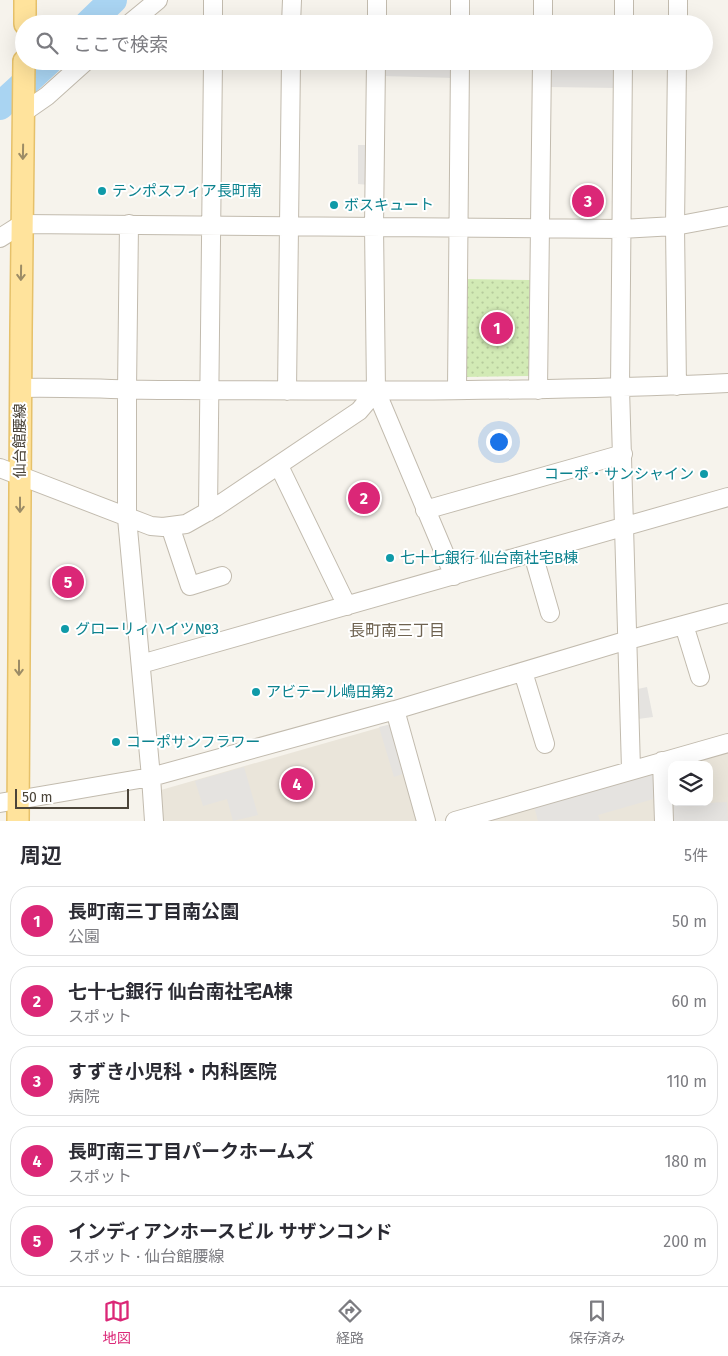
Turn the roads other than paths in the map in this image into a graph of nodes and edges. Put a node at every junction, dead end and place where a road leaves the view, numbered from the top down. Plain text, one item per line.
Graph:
1 (25, 0) edge
2 (158, 0) edge
3 (214, 0) edge
4 (292, 0) edge
5 (377, 0) edge
6 (460, 0) edge
7 (543, 0) edge
8 (624, 0) edge
9 (678, 0) edge
10 (25, 15) edge
11 (140, 15) edge
12 (213, 15) edge
13 (291, 15) edge
14 (376, 15) edge
15 (460, 15) edge
16 (543, 15) edge
17 (624, 15) edge
18 (678, 15) edge
19 (24, 70) edge
20 (76, 70) edge
21 (213, 70) edge
22 (291, 70) edge
23 (376, 70) edge
24 (460, 70) edge
25 (542, 70) edge
26 (624, 70) edge
27 (677, 70) edge
28 (24, 108) junction
29 (728, 216) edge
30 (22, 224) junction
31 (128, 224) junction
32 (210, 225) junction
33 (290, 226) junction
34 (374, 226) junction
35 (675, 226) junction
36 (458, 228) junction
37 (540, 228) junction
38 (621, 228) junction
39 (0, 238) edge
40 (728, 383) edge
41 (678, 386) junction
42 (20, 388) junction
43 (620, 388) junction
44 (127, 390) junction
45 (209, 390) junction
46 (457, 390) junction
47 (538, 390) junction
48 (287, 391) junction
49 (376, 391) junction
50 (622, 454) junction
51 (280, 466) junction
52 (0, 468) edge
53 (20, 476) junction
54 (728, 498) edge
55 (425, 510) junction
56 (208, 512) junction
57 (127, 518) junction
58 (170, 526) junction
59 (625, 528) junction
60 (533, 554) junction
61 (222, 576) dead end
62 (454, 576) junction
63 (347, 606) junction
64 (550, 613) dead end
65 (728, 613) edge
66 (684, 625) junction
67 (628, 640) junction
68 (141, 664) junction
69 (523, 672) junction
70 (700, 677) dead end
71 (395, 710) junction
72 (728, 743) edge
73 (545, 744) dead end
74 (662, 762) junction
75 (631, 770) junction
76 (151, 777) junction
77 (12, 808) edge
78 (154, 821) edge
79 (426, 821) edge
80 (455, 821) edge
81 (664, 821) edge

1 - 10 main road
2 - 11 street
3 - 12 street
4 - 13 street
5 - 14 street
6 - 15 street
7 - 16 street
8 - 17 street
9 - 18 street
19 - 28 main road, 仙台館腰線
20 - 28 street
21 - 32 street
22 - 33 street
23 - 34 street
24 - 36 street
25 - 37 street
26 - 38 street
27 - 35 street
28 -> 30 main road, 仙台館腰線
29 - 35 street
30 - 31 street
30 - 39 street
30 -> 42 main road, 仙台館腰線
31 - 32 street
31 - 44 street
32 - 33 street
32 - 45 street
33 - 34 street
33 - 48 street
34 - 36 street
34 - 49 street
35 - 38 street
35 - 41 street
36 - 37 street
36 - 46 street
37 - 38 street
37 - 47 street
38 - 43 street
40 - 41 street
41 - 43 street
42 - 44 street
42 - 53 main road, 仙台館腰線
43 - 47 street
43 - 50 street
44 - 45 street
44 - 57 street
45 - 48 street
45 - 56 street
46 - 47 street
46 - 49 street
48 - 49 street
49 - 51 street
49 - 55 street
50 - 55 street
50 - 59 street
51 - 56 street
51 - 63 street
52 - 53 street
53 - 57 street
53 -> 77 main road, 仙台館腰線
54 - 59 street
55 - 62 street
56 - 58 street
57 - 58 street
57 - 68 street
58 - 61 street
59 - 60 street
59 - 67 street
60 - 62 street
60 - 64 street
62 - 63 street
63 - 68 street
65 - 66 street
66 - 67 street
66 - 70 street
67 - 69 street
67 - 75 street
68 - 76 street
69 - 71 street
69 - 73 street
71 - 76 street
71 - 79 street
72 - 74 street
74 - 75 street
74 - 81 street
75 - 80 street
76 - 77 street
76 - 78 street

